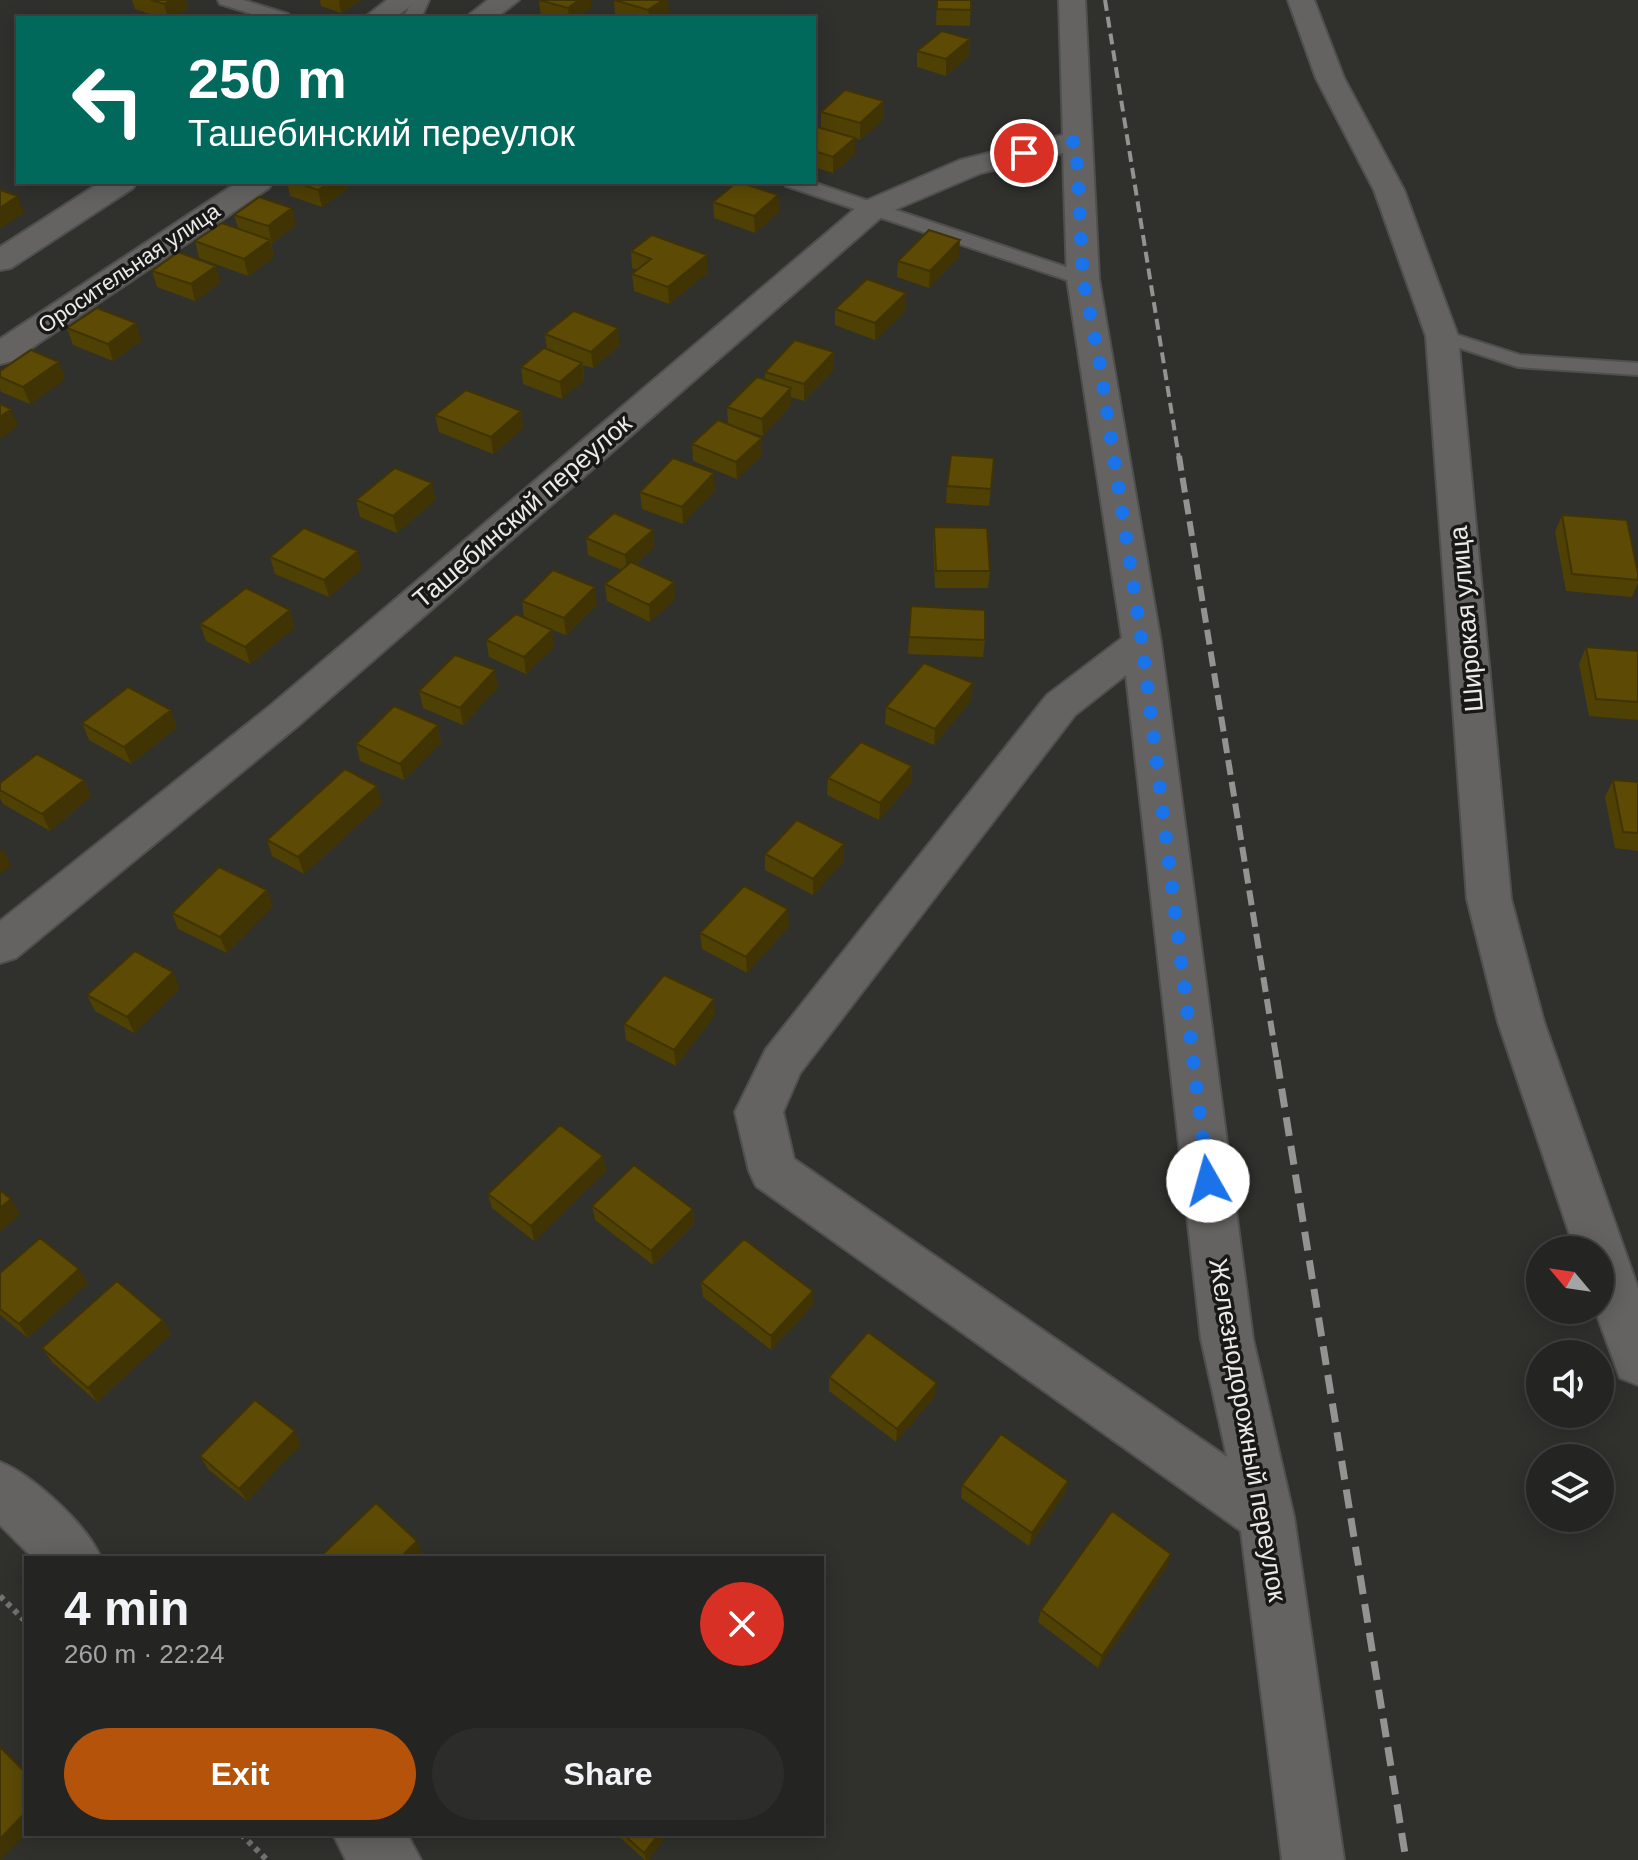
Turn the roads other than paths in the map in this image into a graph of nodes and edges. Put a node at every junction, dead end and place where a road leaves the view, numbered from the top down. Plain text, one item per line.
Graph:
1 (226, 0) edge
2 (405, 0) edge
3 (506, 0) edge
4 (1072, 0) edge
5 (1301, 0) edge
6 (276, 16) edge
7 (380, 16) edge
8 (481, 16) edge
9 (1076, 141) junction
10 (119, 184) edge
11 (255, 184) edge
12 (799, 184) edge
13 (874, 208) junction
14 (0, 261) edge
15 (1083, 279) junction
16 (1442, 336) junction
17 (0, 354) edge
18 (1638, 369) edge
19 (1142, 643) junction
20 (0, 946) edge
21 (1595, 1236) edge
22 (1614, 1291) edge
23 (1638, 1361) edge
24 (0, 1488) edge
25 (1267, 1517) junction
26 (71, 1556) edge
27 (365, 1836) edge
28 (390, 1860) edge
29 (1313, 1860) edge

1 - 6 lane
2 - 7 street
3 - 8 street
4 - 9 street, Железнодорожный переулок
5 - 16 street, Широкая улица
9 - 13 street, Ташебинский переулок
9 - 15 street, Железнодорожный переулок
10 - 14 street
11 - 17 street, Оросительная улица
12 - 13 lane
13 - 15 lane
13 - 20 street, Ташебинский переулок
15 - 19 street, Железнодорожный переулок
16 - 18 lane
16 - 21 street, Широкая улица
19 - 25 street, Железнодорожный переулок
19 - 25 street
22 - 23 street, Широкая улица
24 - 26 street
25 - 29 street, Железнодорожный переулок
27 - 28 street

